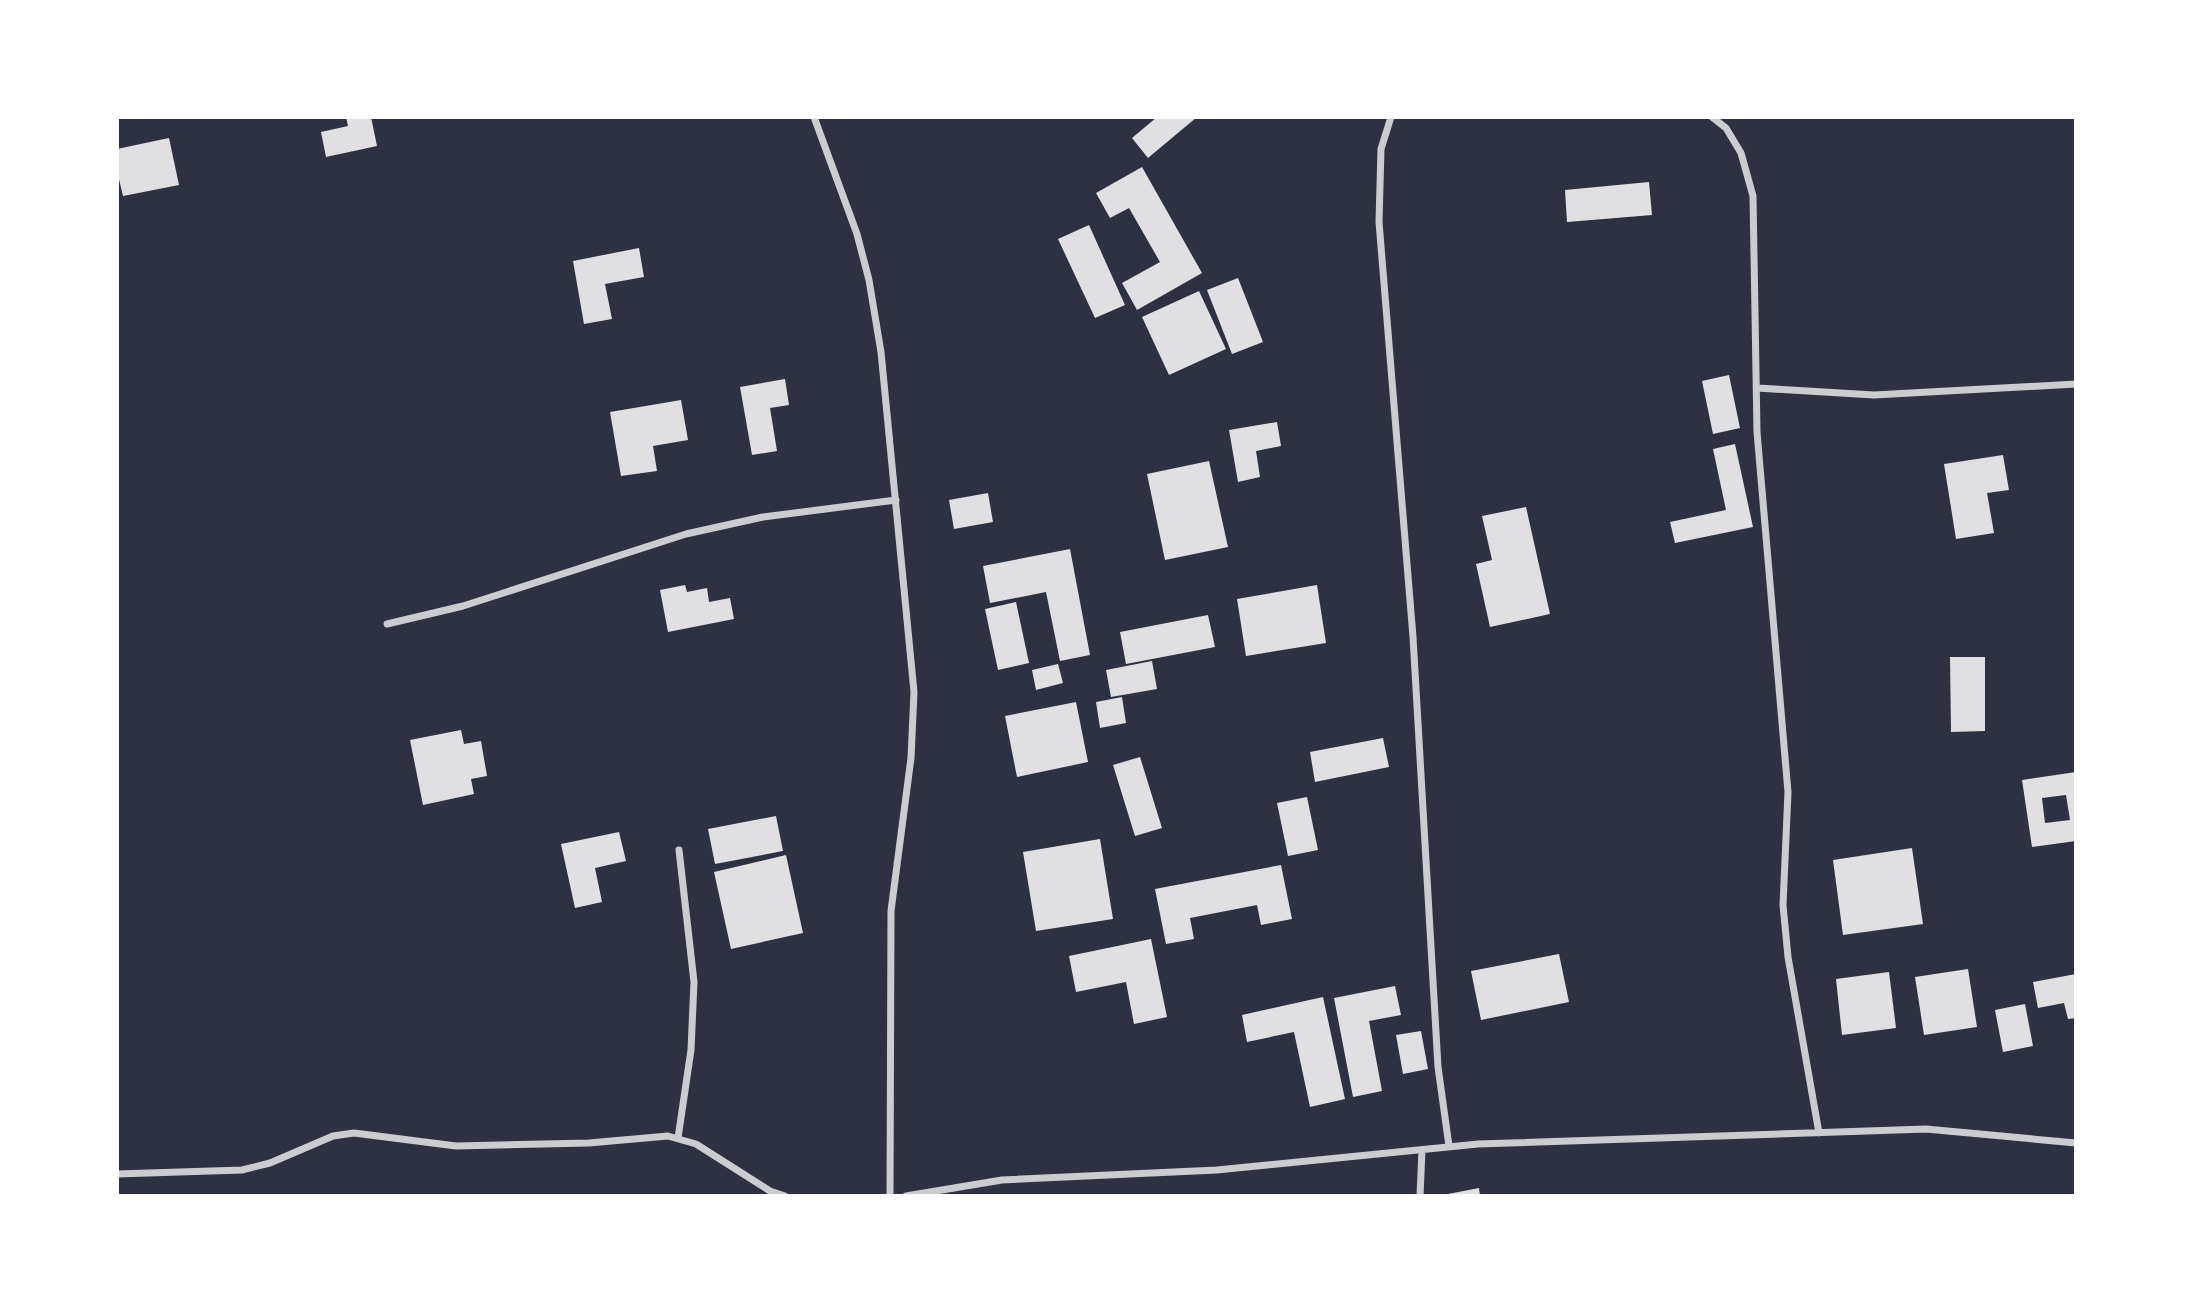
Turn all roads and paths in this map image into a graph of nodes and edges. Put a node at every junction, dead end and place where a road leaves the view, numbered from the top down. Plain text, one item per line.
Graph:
1 (814, 117) edge
2 (1391, 117) edge
3 (1712, 117) edge
4 (2076, 384) edge
5 (1757, 387) junction
6 (896, 500) junction
7 (387, 624) dead end
8 (679, 850) dead end
9 (1819, 1133) junction
10 (678, 1138) junction
11 (2076, 1143) edge
12 (1449, 1146) junction
13 (1422, 1150) junction
14 (117, 1174) edge
15 (785, 1196) edge
16 (890, 1196) edge
17 (906, 1196) edge
18 (1420, 1196) edge

1 - 6 street
2 - 12 street
3 - 5 street
4 - 5 street
5 - 9 street
6 - 7 street
6 - 16 street
8 - 10 street
9 - 11 street
9 - 12 street
10 - 14 street
10 - 15 street
12 - 13 street
13 - 17 street
13 - 18 street

